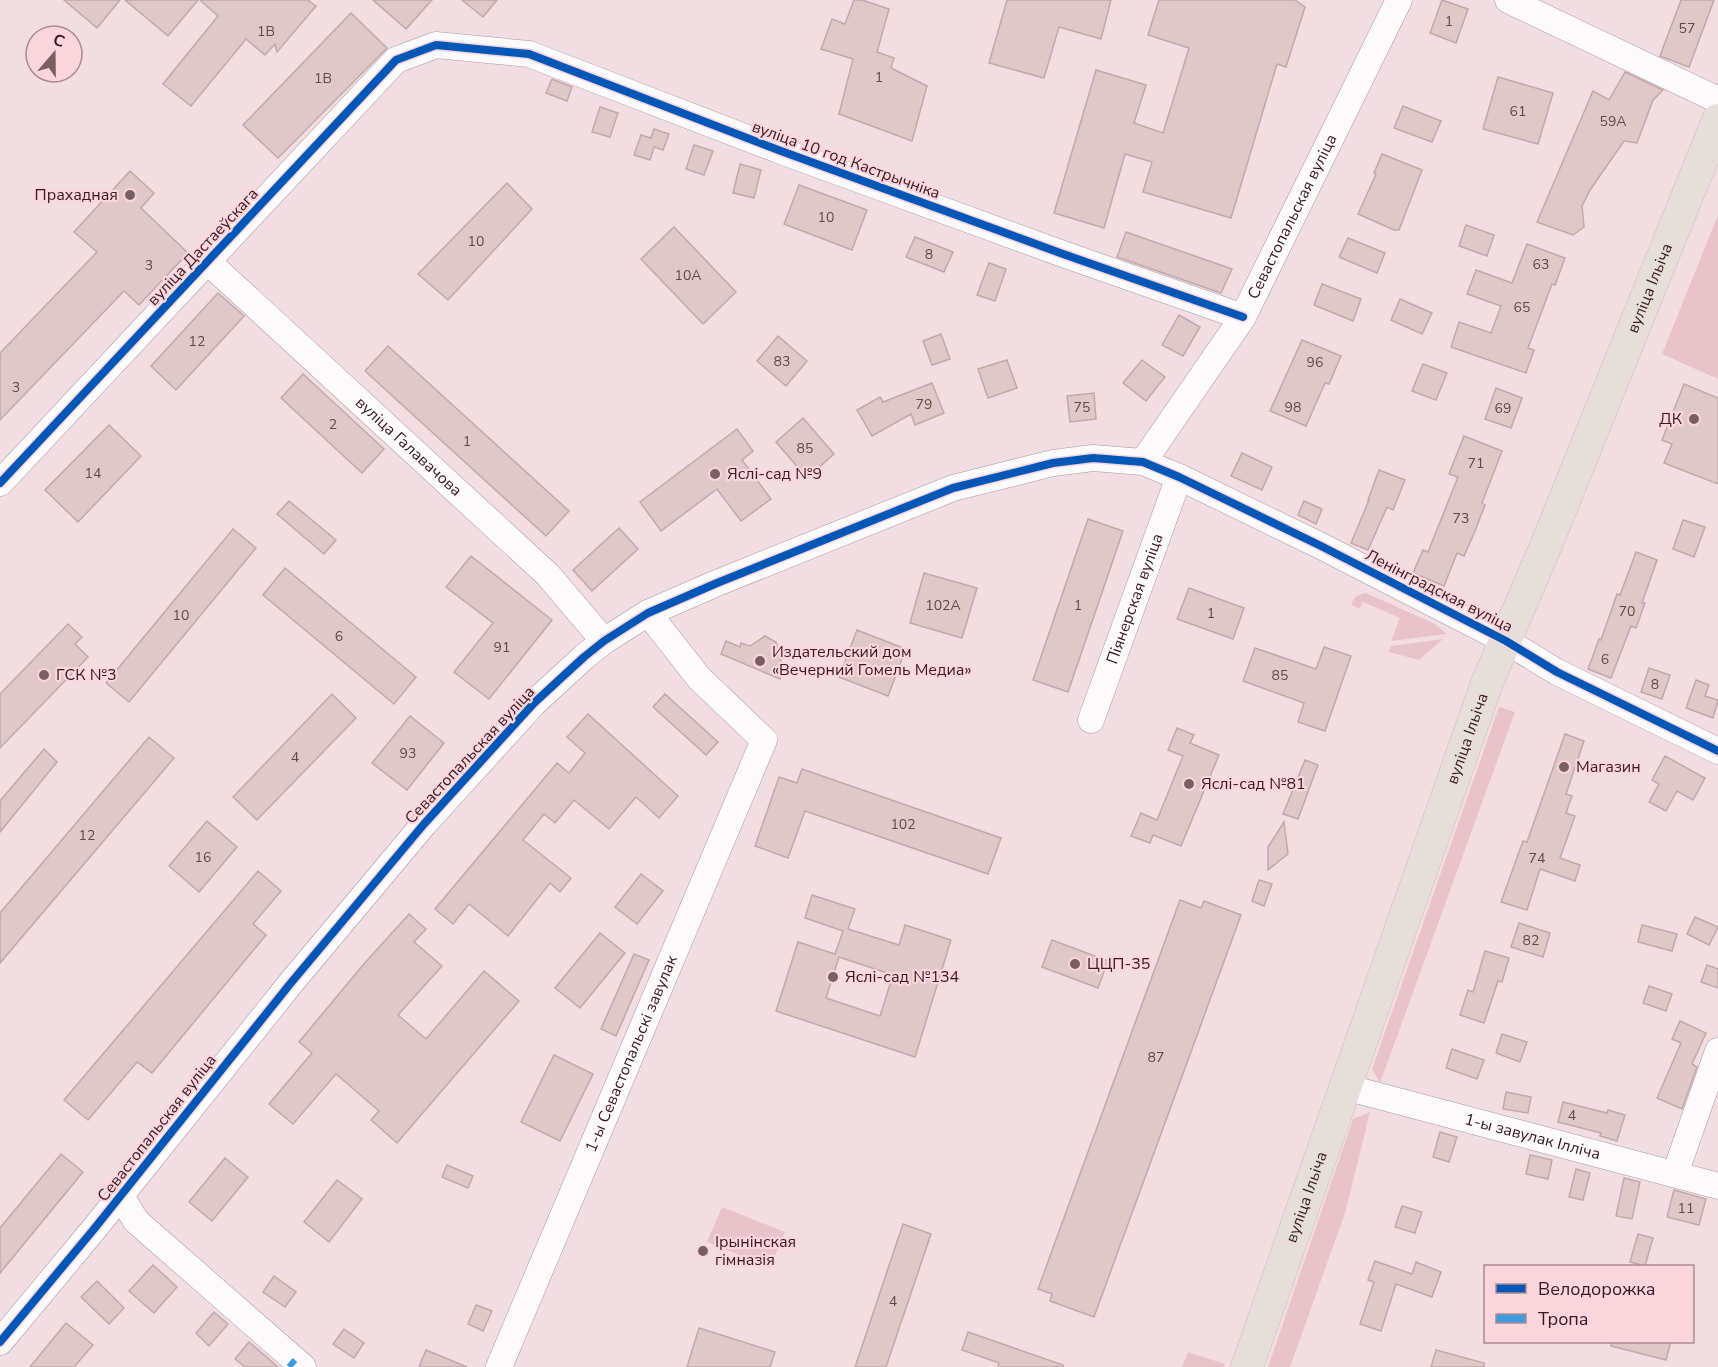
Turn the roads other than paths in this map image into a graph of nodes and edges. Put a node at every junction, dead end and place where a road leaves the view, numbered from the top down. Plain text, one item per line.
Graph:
1 (1399, 0) edge
2 (1508, 0) edge
3 (436, 45) joint
4 (1718, 100) edge
5 (1718, 120) edge
6 (207, 261) junction
7 (1243, 317) junction
8 (1143, 462) junction
9 (1179, 477) junction
10 (0, 483) edge
11 (648, 613) junction
12 (604, 641) junction
13 (1506, 641) junction
14 (1091, 720) dead end
15 (1718, 752) edge
16 (1718, 1051) edge
17 (1345, 1087) junction
18 (1675, 1174) junction
19 (1718, 1186) edge
20 (121, 1196) junction
21 (0, 1342) edge
22 (296, 1365) edge
23 (499, 1367) edge
24 (1247, 1367) edge

1 - 7 street, Севастопальская вуліца
2 - 4 street
3 - 6 street, вуліца Дастаеўскага
3 - 7 street, вуліца 10 год Кастрычніка
5 - 13 main road, вуліца Ільіча
6 - 10 street, вуліца Дастаеўскага
6 - 12 street, вуліца Галавачова
7 - 8 street, Севастопальская вуліца
8 - 9 street, Ленінградская вуліца
8 - 11 street, Севастопальская вуліца
9 - 13 street, Ленінградская вуліца
9 - 14 street, Піянерская вуліца
11 - 12 street, Севастопальская вуліца
11 - 23 street, 1-ы Севастопальскі завулак
12 - 20 street, Севастопальская вуліца
13 - 15 street, Ленінградская вуліца
13 - 17 main road, вуліца Ільіча
16 - 18 street
17 - 18 street, 1-ы завулак Ілліча
17 - 24 main road, вуліца Ільіча
18 - 19 street, 1-ы завулак Ілліча
20 - 21 street, Севастопальская вуліца
20 - 22 street

